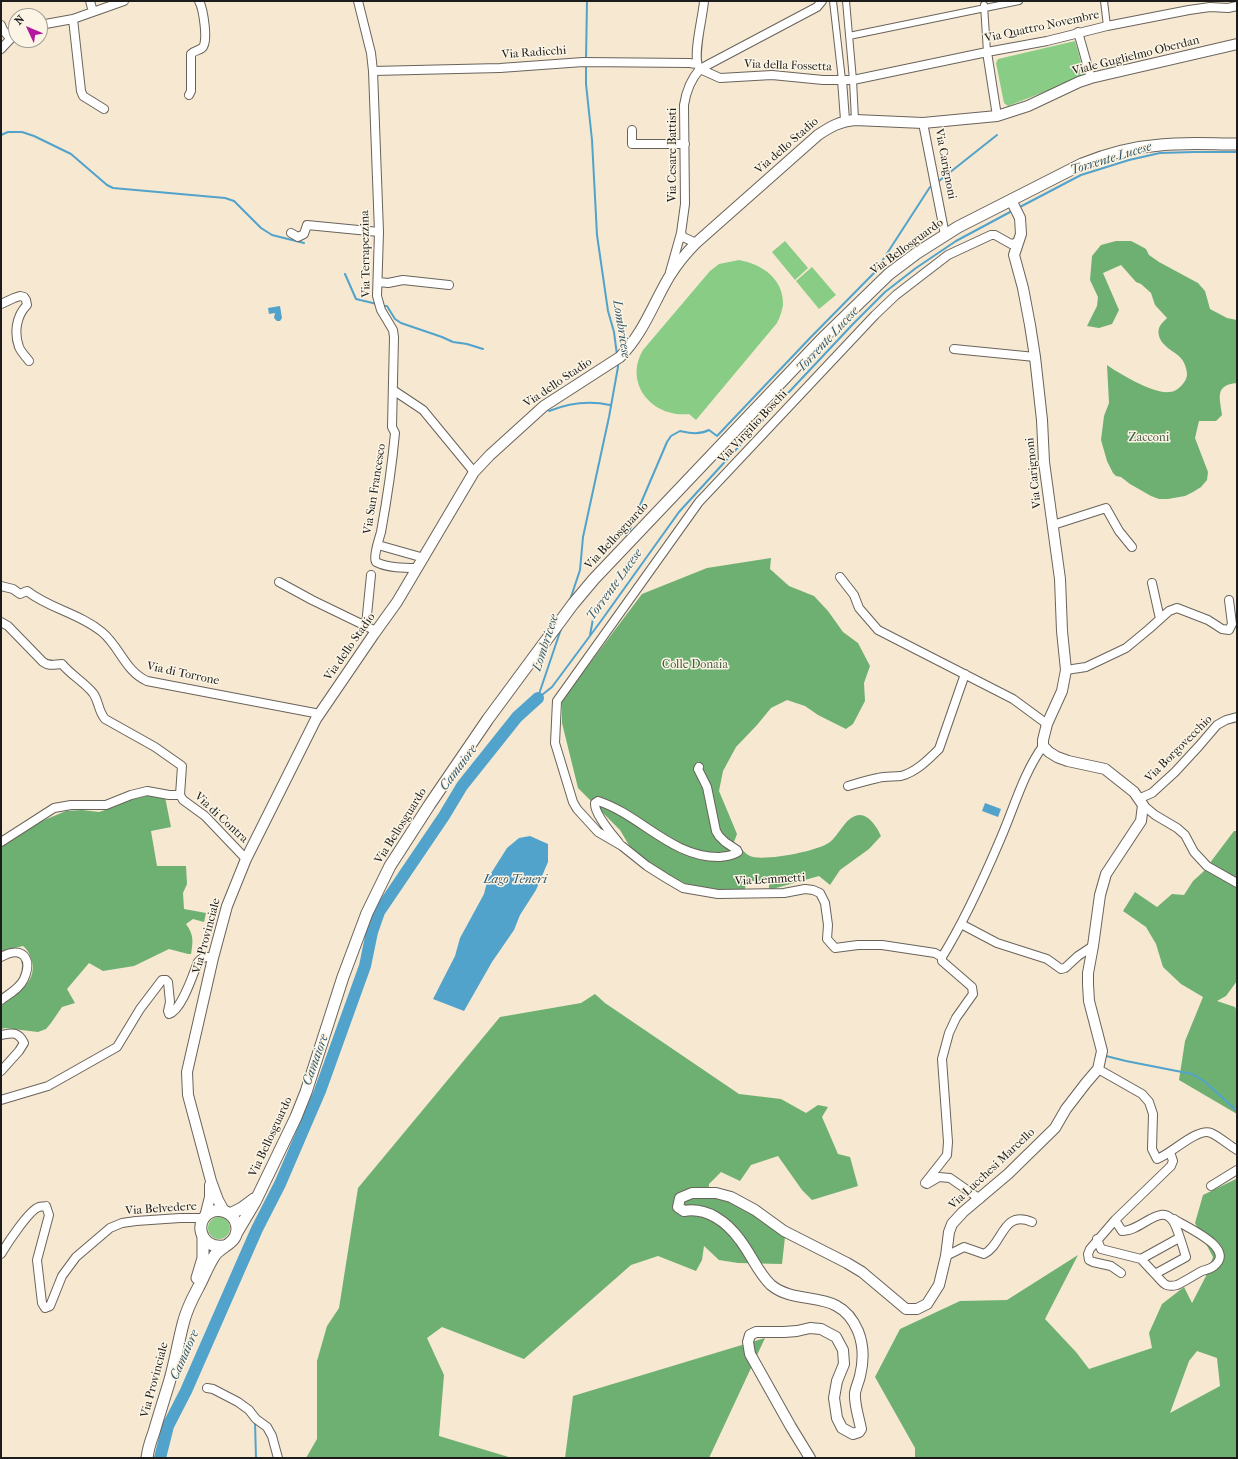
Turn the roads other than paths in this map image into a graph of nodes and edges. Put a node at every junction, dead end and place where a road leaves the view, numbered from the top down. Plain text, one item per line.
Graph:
1 (90, 1) edge
2 (124, 1) edge
3 (199, 1) edge
4 (358, 1) edge
5 (704, 1) edge
6 (833, 1) edge
7 (846, 1) edge
8 (1019, 1) edge
9 (1104, 1) edge
10 (819, 4) edge
11 (984, 4) edge
12 (1222, 4) edge
13 (1237, 6) edge
14 (93, 12) junction
15 (73, 19) junction
16 (48, 24) edge
17 (1, 25) edge
18 (1107, 26) junction
19 (1078, 32) junction
20 (8, 33) edge
21 (849, 36) junction
22 (8, 42) edge
23 (1237, 44) edge
24 (1, 50) edge
25 (987, 52) junction
26 (698, 66) junction
27 (373, 71) junction
28 (1091, 78) junction
29 (842, 80) junction
30 (853, 80) junction
31 (189, 95) dead end
32 (104, 109) dead end
33 (997, 116) junction
34 (850, 120) junction
35 (923, 123) junction
36 (632, 130) dead end
37 (685, 144) junction
38 (1237, 144) edge
39 (1011, 200) junction
40 (379, 232) junction
41 (681, 233) junction
42 (291, 234) dead end
43 (945, 234) junction
44 (696, 242) junction
45 (1018, 242) junction
46 (669, 278) junction
47 (379, 282) junction
48 (449, 285) dead end
49 (1, 304) edge
50 (954, 349) dead end
51 (1035, 357) junction
52 (29, 361) dead end
53 (393, 390) junction
54 (474, 472) junction
55 (1054, 525) junction
56 (378, 545) junction
57 (1132, 547) dead end
58 (424, 558) junction
59 (417, 568) junction
60 (371, 575) dead end
61 (840, 578) dead end
62 (279, 582) dead end
63 (1152, 583) dead end
64 (1, 586) edge
65 (1229, 600) dead end
66 (1160, 619) junction
67 (1, 622) edge
68 (366, 625) junction
69 (376, 631) junction
70 (1066, 670) junction
71 (965, 674) junction
72 (557, 701) joint
73 (320, 714) junction
74 (1237, 717) edge
75 (1047, 724) junction
76 (1043, 746) junction
77 (698, 767) dead end
78 (848, 786) dead end
79 (180, 795) junction
80 (1141, 802) junction
81 (1, 842) edge
82 (622, 846) junction
83 (246, 858) junction
84 (1237, 883) edge
85 (961, 924) junction
86 (1093, 946) junction
87 (1, 957) edge
88 (942, 957) junction
89 (214, 958) junction
90 (1, 1000) edge
91 (1, 1035) edge
92 (1098, 1069) junction
93 (1, 1070) edge
94 (1, 1100) edge
95 (1237, 1150) edge
96 (1170, 1152) junction
97 (1237, 1170) edge
98 (211, 1181) junction
99 (1211, 1186) dead end
100 (257, 1198) junction
101 (980, 1199) junction
102 (227, 1212) junction
103 (1171, 1217) junction
104 (205, 1218) junction
105 (1115, 1220) junction
106 (1032, 1222) dead end
107 (236, 1234) junction
108 (203, 1238) junction
109 (1179, 1238) junction
110 (1097, 1239) junction
111 (224, 1246) junction
112 (1, 1254) edge
113 (946, 1256) junction
114 (1141, 1259) junction
115 (1121, 1273) dead end
116 (1155, 1274) junction
117 (188, 1308) junction
118 (207, 1388) dead end
119 (146, 1458) edge
120 (278, 1458) edge
121 (810, 1458) edge

1 - 14 street
2 - 14 street
3 - 31 street
4 - 27 street, Via Terrapezzina
5 - 26 street
6 - 29 street
7 - 21 street
8 - 11 street
9 - 18 street
10 - 26 street
11 - 21 street
11 - 25 street
12 - 13 street, Via Quattro Novembre
12 - 18 street, Via Quattro Novembre
14 - 15 street
15 - 16 street
15 - 32 street
17 - 20 street
18 - 19 street, Via Quattro Novembre
19 - 25 street, Via Quattro Novembre
19 - 28 street
21 - 30 street
22 - 24 street
23 - 28 street, Viale Guglielmo Oberdan
25 - 30 street, Via Quattro Novembre
25 - 33 street
26 - 27 street, Via Radicchi
26 - 29 street, Via della Fossetta
26 - 37 street, Via Cesare Battisti
27 - 40 street, Via Terrapezzina
28 - 33 street, Viale Guglielmo Oberdan
29 - 30 street, Via della Fossetta
29 - 34 street
30 - 34 street
33 - 35 street, Viale Guglielmo Oberdan
34 - 35 street, Viale Guglielmo Oberdan
34 - 44 street, Via dello Stadio
35 - 43 street, Via Carignoni
36 - 37 street
37 - 41 street, Via Cesare Battisti
38 - 39 main road, Via Bellosguardo
39 - 43 main road, Via Bellosguardo
39 - 45 street, Via Carignoni
40 - 42 street
40 - 47 street, Via Terrapezzina
41 - 44 street
41 - 46 street, Via Cesare Battisti
43 - 100 main road, Via Bellosguardo
44 - 46 street, Via dello Stadio
45 - 51 street, Via Carignoni
45 - 72 street, Via Virgilio Boschi
46 - 54 street, Via dello Stadio
47 - 48 street
47 - 53 street, Via Terrapezzina
49 - 52 street
50 - 51 street
51 - 55 street, Via Carignoni
53 - 54 street
53 - 56 street, Via San Francesco
54 - 58 street, Via dello Stadio
55 - 57 street
55 - 70 street, Via Carignoni
56 - 58 street
56 - 59 street, Via San Francesco
58 - 59 street, Via dello Stadio
59 - 69 street, Via dello Stadio
60 - 68 street
61 - 71 street
62 - 68 street
63 - 66 street
64 - 73 street, Via di Torrone
65 - 66 street
66 - 70 street
67 - 79 street
68 - 69 street
69 - 73 street, Via dello Stadio
70 - 75 street, Via Carignoni
71 - 75 street
71 - 78 street
72 - 82 street, Via Lemmetti
73 - 83 street, Via Provinciale
74 - 80 street, Via Borgovecchio
75 - 76 street, Via Carignoni
76 - 80 street
76 - 85 street
77 - 82 street
79 - 81 street, Via di Contra
79 - 83 street, Via di Contra
80 - 84 street
80 - 86 street, Via Lucchesi Marcello
82 - 88 street, Via Lemmetti
83 - 89 street, Via Provinciale
85 - 86 street
85 - 88 street
86 - 92 street, Via Lucchesi Marcello
87 - 90 street
88 - 101 street
89 - 94 street
89 - 98 street, Via Provinciale
91 - 93 street
92 - 96 street
92 - 101 street, Via Lucchesi Marcello
95 - 96 street
96 - 105 street
97 - 99 street
98 - 102 street, Via Provinciale
98 - 104 street, Via Provinciale
100 - 102 main road
100 - 107 main road, Via Provinciale
101 - 113 street, Via Lucchesi Marcello
102 - 104 main road
102 - 107 main road, Via Provinciale
103 - 105 street
103 - 109 street
103 - 116 street
104 - 108 main road, Via Provinciale
104 - 112 street, Via Belvedere
105 - 110 street
106 - 113 street
107 - 111 main road, Via Provinciale
108 - 111 main road
108 - 117 main road, Via Provinciale
109 - 114 street
109 - 116 street
110 - 114 street
110 - 115 street
111 - 117 main road, Via Provinciale
113 - 121 street, Via Lucchesi Marcello
114 - 116 street
117 - 119 main road, Via Provinciale
118 - 120 street

